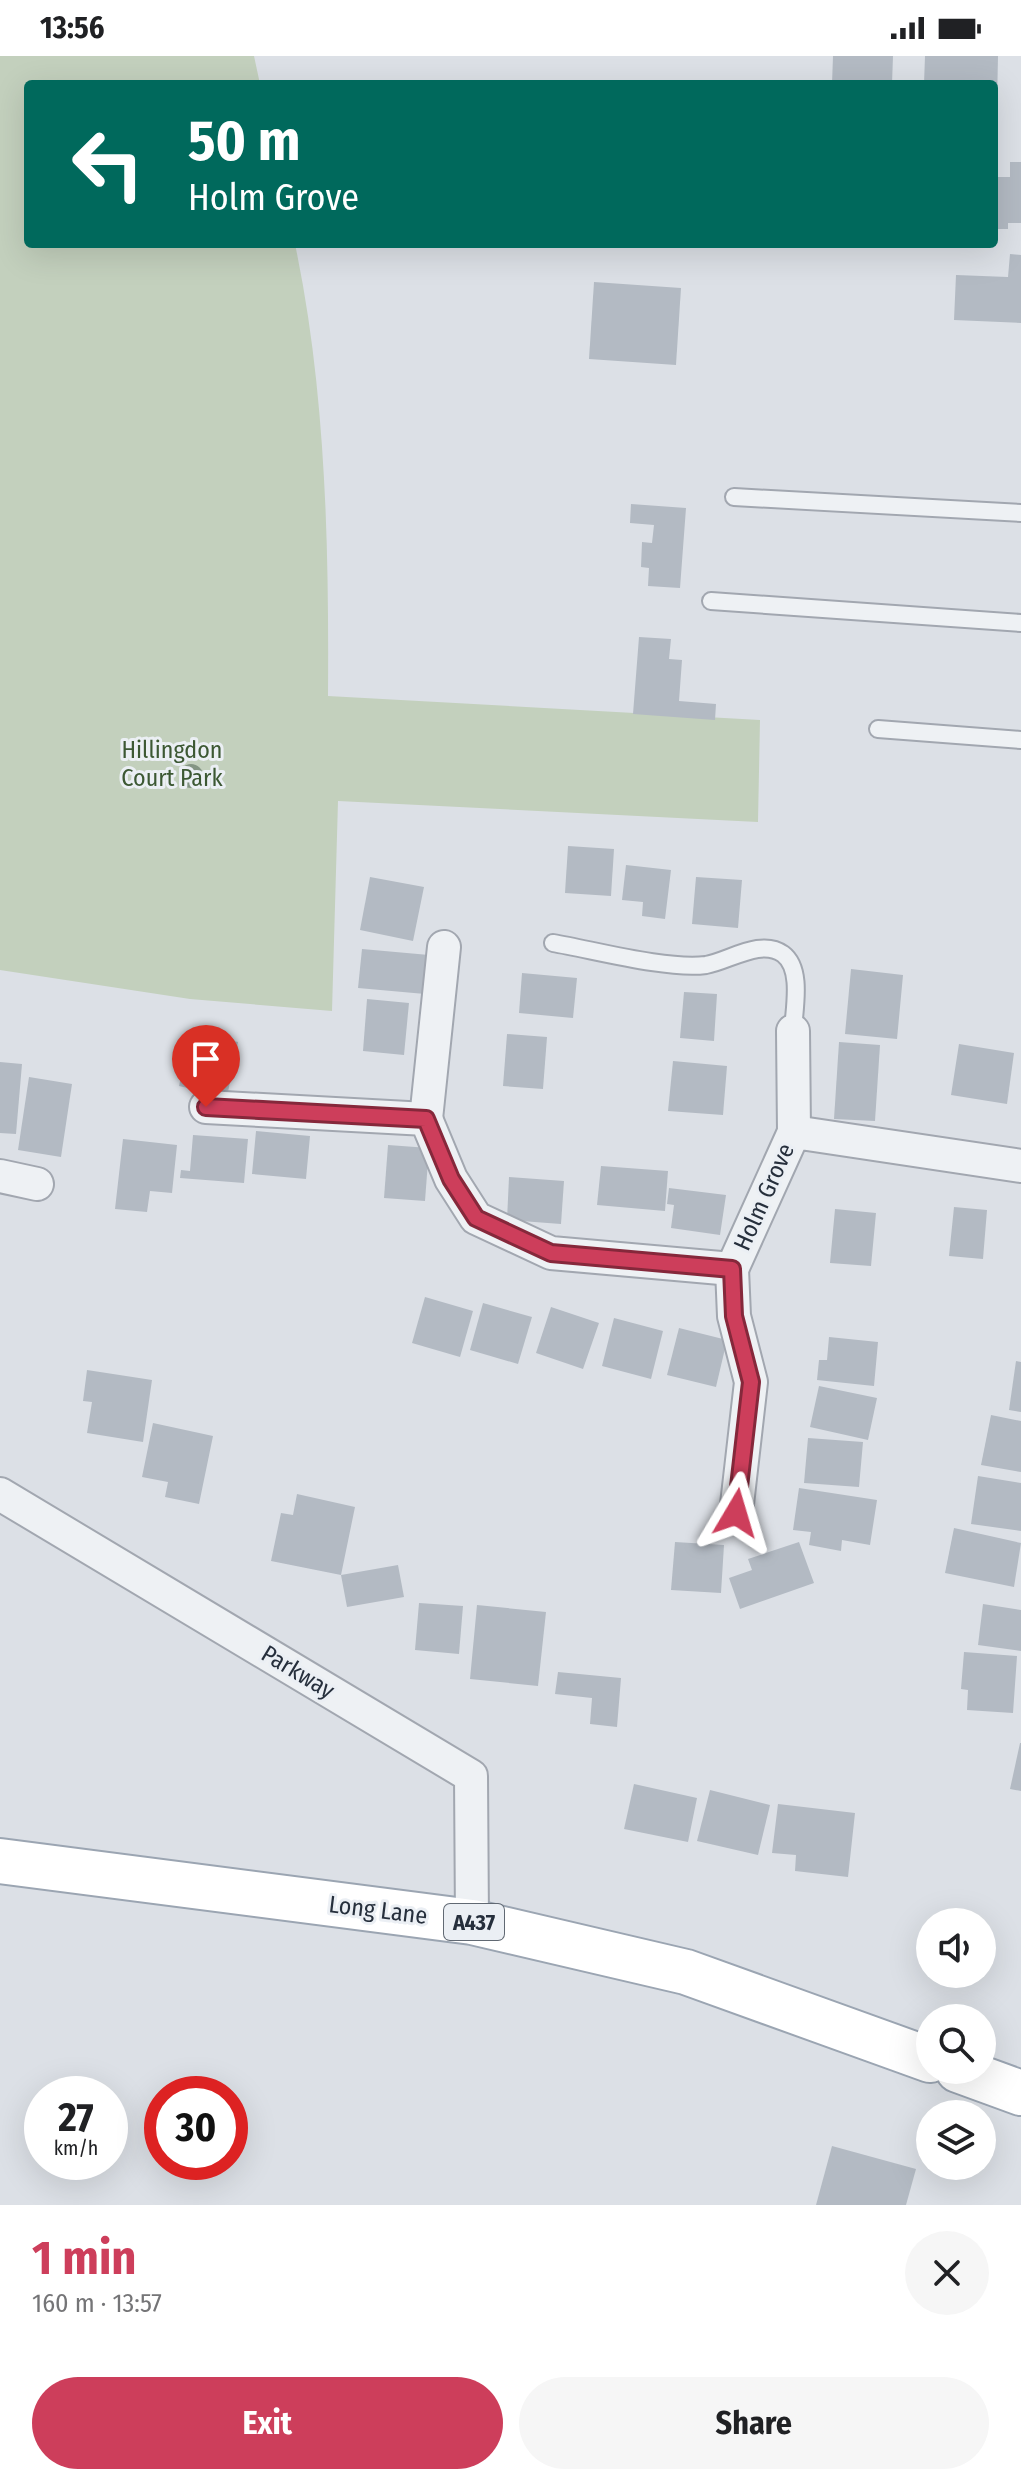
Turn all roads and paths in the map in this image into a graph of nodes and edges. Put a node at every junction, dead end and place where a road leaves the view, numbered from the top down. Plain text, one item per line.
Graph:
1 (734, 497) dead end
2 (1021, 513) edge
3 (711, 601) dead end
4 (1021, 623) edge
5 (878, 729) dead end
6 (1021, 740) edge
7 (553, 943) dead end
8 (444, 947) dead end
9 (793, 1031) joint
10 (206, 1107) dead end
11 (426, 1119) junction
12 (794, 1132) junction
13 (1021, 1166) edge
14 (0, 1176) edge
15 (37, 1184) dead end
16 (732, 1269) junction
17 (0, 1494) edge
18 (736, 1513) dead end
19 (0, 1861) edge
20 (472, 1922) junction
21 (916, 2055) edge
22 (996, 2084) edge
23 (1021, 2093) edge

1 - 2 lane
3 - 4 lane
5 - 6 lane
7 - 9 lane
8 - 11 street, Holm Grove
9 - 12 street, Holm Grove
10 - 11 street
11 - 16 street, Holm Grove
12 - 13 street, Holm Grove
12 - 16 street, Holm Grove
14 - 15 street
16 - 18 street
17 - 20 street, Parkway
19 - 20 main road, Long Lane / A437
20 - 21 main road, Long Lane / A437
22 - 23 main road

